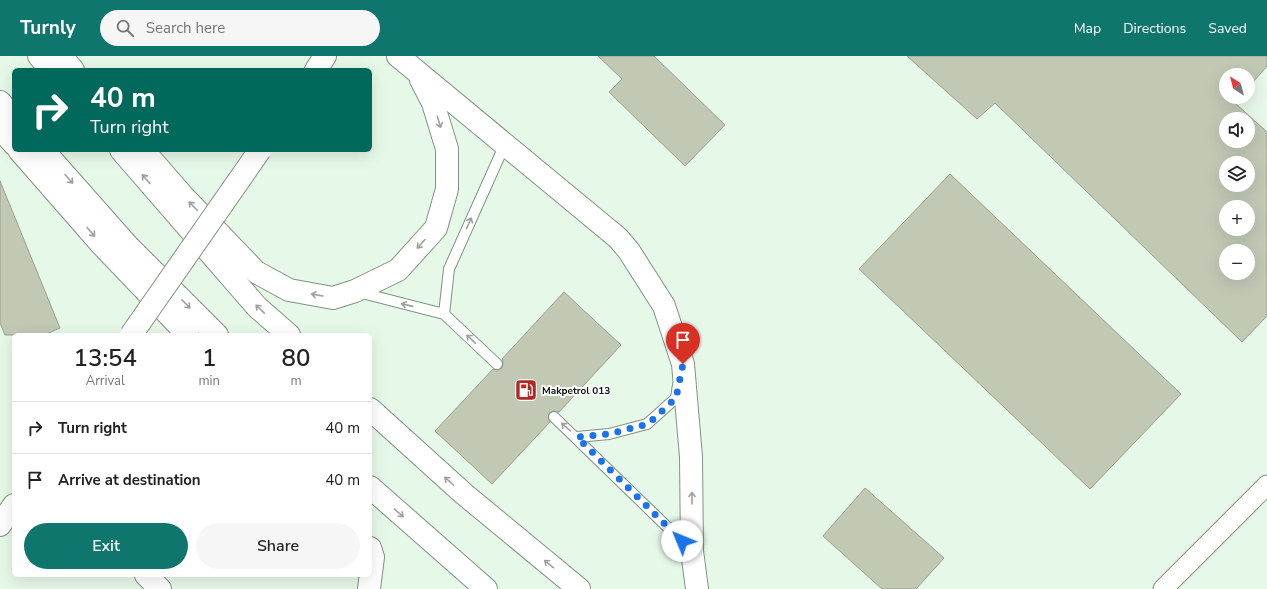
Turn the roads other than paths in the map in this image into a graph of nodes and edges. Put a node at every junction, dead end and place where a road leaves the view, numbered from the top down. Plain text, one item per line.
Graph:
1 (39, 56) edge
2 (61, 56) edge
3 (325, 56) edge
4 (398, 56) edge
5 (49, 68) edge
6 (71, 68) edge
7 (317, 68) edge
8 (418, 74) junction
9 (0, 102) edge
10 (12, 116) edge
11 (0, 128) edge
12 (12, 142) edge
13 (505, 144) junction
14 (21, 152) edge
15 (45, 152) edge
16 (123, 152) edge
17 (145, 152) edge
18 (259, 152) edge
19 (355, 292) junction
20 (444, 314) junction
21 (132, 333) edge
22 (186, 333) edge
23 (215, 333) edge
24 (287, 333) edge
25 (497, 364) dead end
26 (683, 364) junction
27 (372, 411) edge
28 (554, 417) dead end
29 (577, 437) junction
30 (1267, 485) edge
31 (372, 489) edge
32 (692, 551) junction
33 (372, 554) edge
34 (372, 565) edge
35 (148, 577) edge
36 (370, 577) edge
37 (160, 589) edge
38 (369, 589) edge
39 (486, 589) edge
40 (579, 589) edge
41 (697, 589) edge
42 (1163, 589) edge

1 - 5 main road
2 - 6 main road
3 - 7 main road
4 - 8 main road
8 - 13 main road
8 -> 19 main road
9 - 10 main road
11 - 12 main road
20 -> 13 lane
13 - 26 main road
14 -> 22 main road
15 -> 23 main road
24 -> 16 main road
19 -> 17 main road
18 - 21 main road, bridge
20 -> 19 lane
25 -> 20 lane
26 - 29 lane
32 -> 26 main road
40 -> 27 main road
29 -> 28 lane
29 - 32 lane
30 - 42 street
31 -> 39 main road
32 - 41 main road
33 - 34 main road
35 - 37 main road
36 - 38 main road

